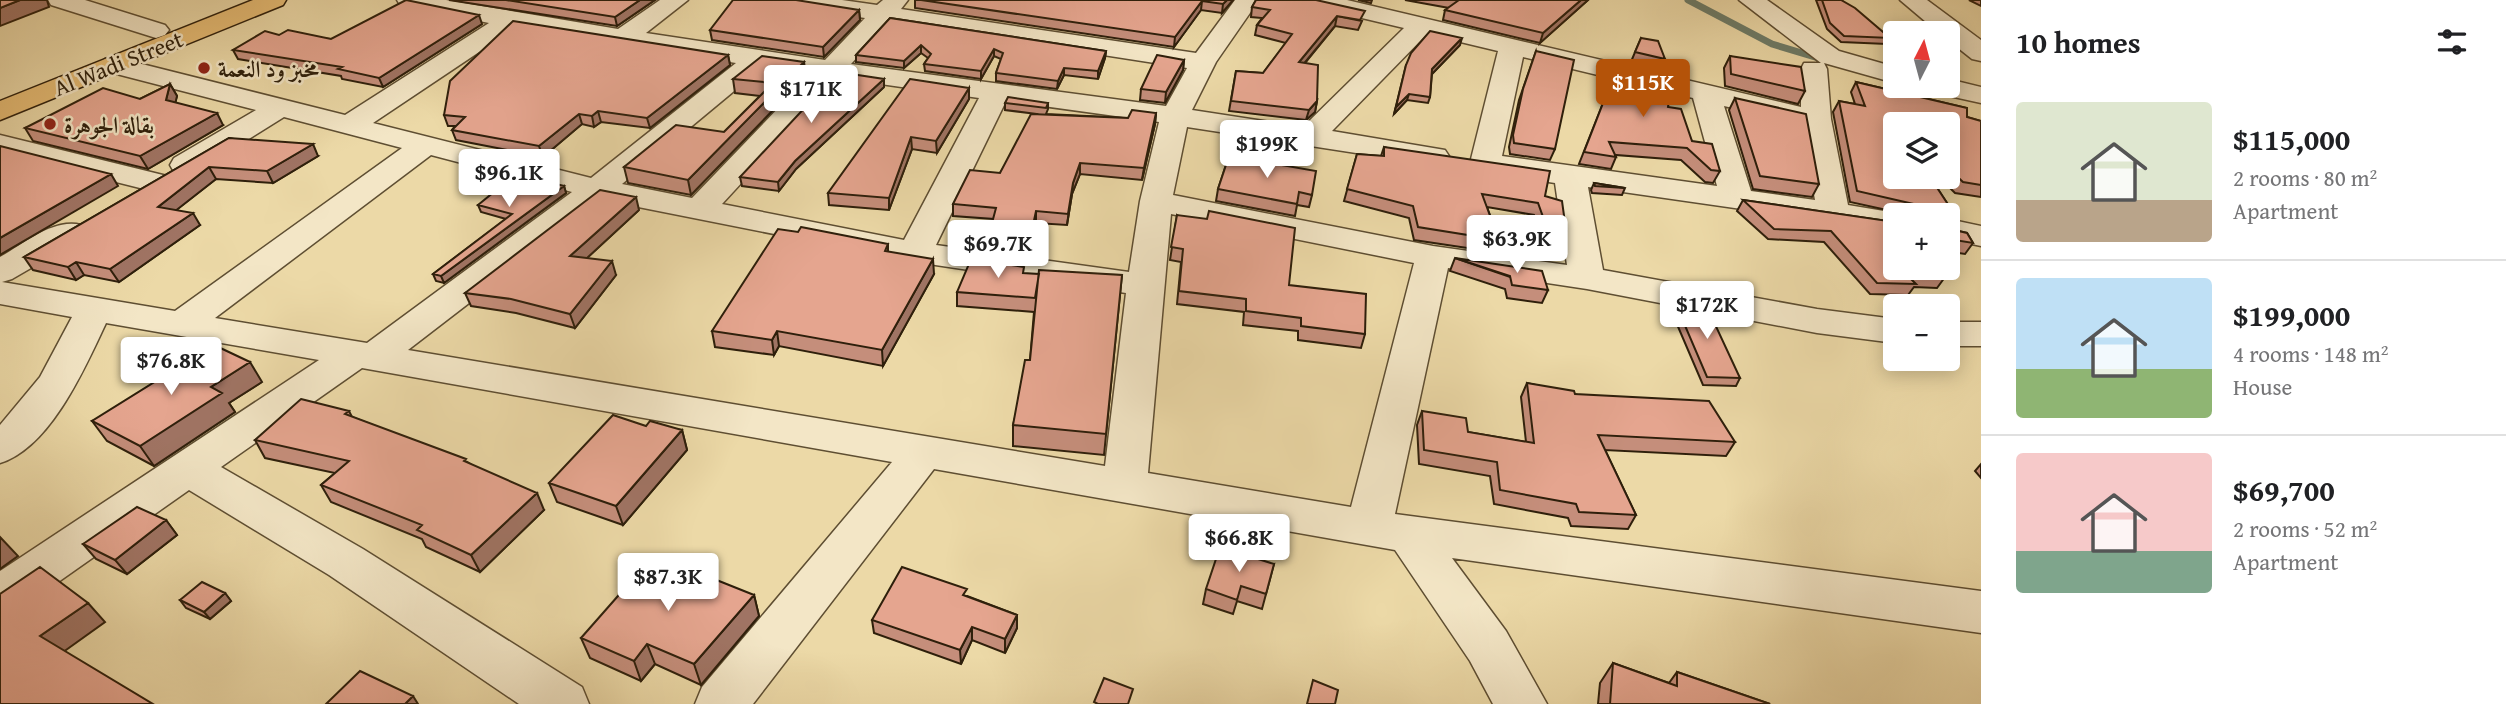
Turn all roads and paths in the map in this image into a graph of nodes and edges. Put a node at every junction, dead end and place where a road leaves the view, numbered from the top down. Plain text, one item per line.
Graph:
1 (60, 0) edge
2 (232, 0) edge
3 (274, 0) edge
4 (409, 0) edge
5 (676, 0) edge
6 (793, 0) edge
7 (1247, 0) edge
8 (1316, 0) edge
9 (1751, 0) edge
10 (1912, 0) edge
11 (889, 7) edge
12 (1424, 19) junction
13 (512, 20) junction
14 (156, 30) junction
15 (625, 36) junction
16 (1512, 48) junction
17 (1979, 51) edge
18 (759, 57) junction
19 (1203, 62) junction
20 (114, 65) junction
21 (830, 69) junction
22 (1814, 69) dead end
23 (1883, 72) edge
24 (1960, 90) edge
25 (0, 91) edge
26 (997, 91) junction
27 (1706, 93) junction
28 (1981, 95) edge
29 (279, 108) junction
30 (0, 111) edge
31 (1175, 116) junction
32 (1816, 119) junction
33 (351, 124) junction
34 (1308, 138) junction
35 (0, 144) edge
36 (427, 144) junction
37 (1485, 163) junction
38 (1570, 176) junction
39 (156, 183) junction
40 (597, 189) junction
41 (1737, 199) junction
42 (1156, 201) junction
43 (700, 209) junction
44 (1833, 212) junction
45 (1883, 219) edge
46 (1960, 232) edge
47 (1981, 236) edge
48 (915, 252) junction
49 (1433, 256) junction
50 (0, 272) edge
51 (1587, 278) junction
52 (1145, 285) junction
53 (0, 293) edge
54 (94, 310) junction
55 (181, 325) junction
56 (1883, 329) edge
57 (1960, 334) edge
58 (1981, 334) edge
59 (366, 355) junction
60 (0, 448) edge
61 (923, 453) junction
62 (187, 468) junction
63 (1125, 486) junction
64 (1389, 531) junction
65 (0, 597) edge
66 (1981, 612) edge
67 (563, 704) edge
68 (721, 704) edge
69 (1521, 704) edge

1 - 14 street
2 - 14 main road, Al Wadi Street
3 - 20 main road, Al Wadi Street
4 - 13 street
5 - 15 street
6 - 11 street
7 - 19 street
8 - 12 street
9 - 23 street
10 - 17 street
11 - 19 street
11 - 21 street
12 - 16 street
12 - 34 street
13 - 15 street
13 - 33 street
14 - 25 main road, Al Wadi Street
15 - 18 street
16 - 27 street
16 - 37 street
18 - 21 street
18 - 40 street
19 - 31 street
20 - 29 street
20 - 30 main road, Al Wadi Street
21 - 26 street
21 - 43 street
22 - 32 street
24 - 28 street
26 - 31 street
26 - 48 street
27 - 32 street
27 - 41 street
29 - 33 street
29 - 39 street
31 - 34 street
31 - 42 street
32 - 44 street
33 - 36 street
34 - 37 street
35 - 39 street
36 - 40 street
36 - 55 street
37 - 38 street
38 - 41 street
38 - 51 street
39 - 50 street
40 - 43 street
40 - 59 street
41 - 44 street
42 - 49 street
42 - 52 street
43 - 48 street
44 - 45 street
46 - 47 street
48 - 52 street
49 - 51 street
49 - 64 street
51 - 56 street
52 - 63 street
53 - 54 street
54 - 55 street
54 - 60 street
55 - 59 street
57 - 58 street
59 - 61 street
59 - 62 street
61 - 63 street
61 - 68 street
62 - 65 street
62 - 67 street
63 - 64 street
64 - 66 street
64 - 69 street

